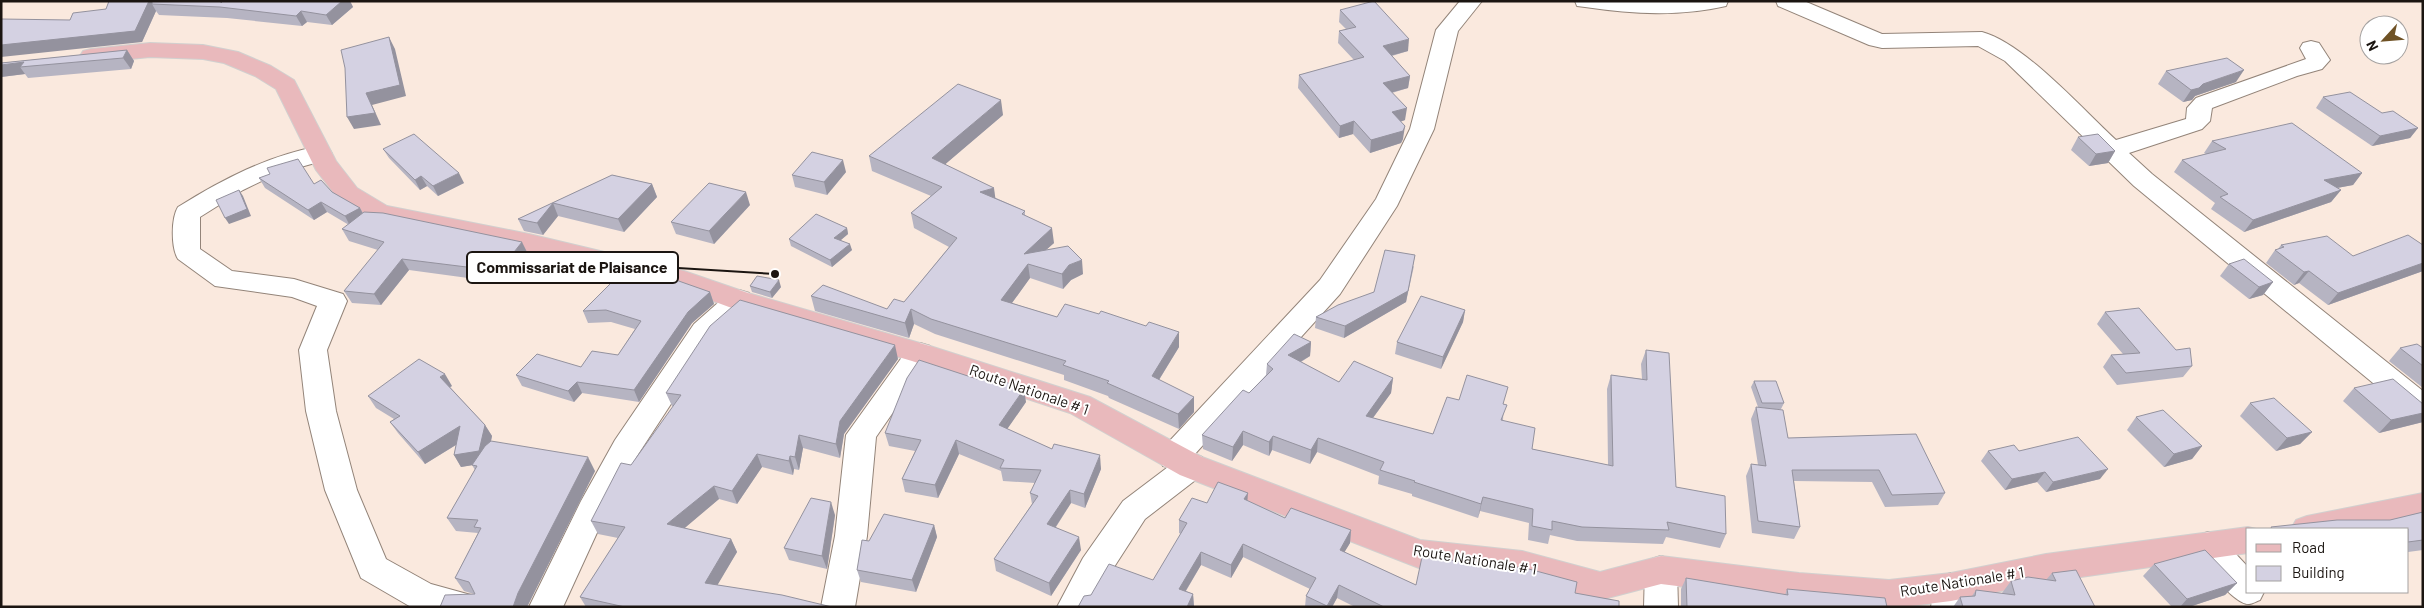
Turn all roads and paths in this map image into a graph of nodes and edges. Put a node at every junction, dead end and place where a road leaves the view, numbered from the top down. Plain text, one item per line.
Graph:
1 (1472, 1) edge
2 (1585, 1) edge
3 (1718, 1) edge
4 (1786, 1) edge
5 (2311, 48) dead end
6 (71, 58) edge
7 (2111, 150) junction
8 (320, 154) junction
9 (739, 300) junction
10 (920, 353) junction
11 (2423, 408) edge
12 (1182, 462) junction
13 (2423, 506) edge
14 (2313, 528) edge
15 (2246, 540) edge
16 (2208, 546) junction
17 (1661, 570) junction
18 (2246, 589) edge
19 (2250, 593) edge
20 (1950, 597) edge
21 (466, 607) edge
22 (546, 607) edge
23 (838, 607) edge
24 (1074, 607) edge
25 (1661, 607) edge
26 (2263, 607) edge

1 - 12 street
2 - 3 street
4 - 7 street
5 - 7 street
6 - 8 main road, Route Nationale # 1
7 - 11 street
8 - 9 main road, Route Nationale # 1
8 - 21 street
9 - 10 main road, Route Nationale # 1
9 - 22 street
10 - 12 main road, Route Nationale # 1
10 - 23 street
12 - 17 main road, Route Nationale # 1
12 - 24 street
13 - 14 main road
15 - 16 main road, Route Nationale # 1
16 - 18 street
16 - 20 main road, Route Nationale # 1
17 - 20 main road, Route Nationale # 1
17 - 25 street
19 - 26 street

